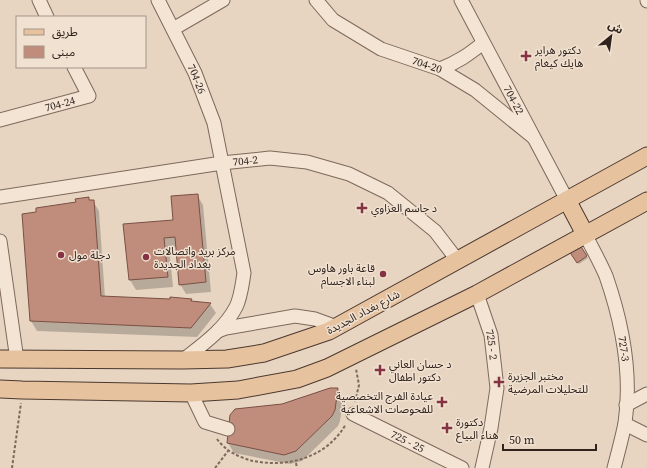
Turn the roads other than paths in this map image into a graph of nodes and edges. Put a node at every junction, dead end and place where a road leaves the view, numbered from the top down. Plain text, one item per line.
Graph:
1 (39, 0) edge
2 (158, 0) edge
3 (223, 0) edge
4 (316, 0) edge
5 (461, 0) edge
6 (47, 16) edge
7 (173, 29) junction
8 (482, 43) junction
9 (75, 68) edge
10 (440, 69) junction
11 (0, 120) edge
12 (534, 137) junction
13 (647, 156) edge
14 (222, 163) junction
15 (0, 197) edge
16 (567, 200) junction
17 (647, 201) edge
18 (585, 234) junction
19 (0, 241) edge
20 (458, 261) junction
21 (477, 294) junction
22 (337, 327) junction
23 (218, 331) junction
24 (0, 359) edge
25 (17, 360) junction
26 (183, 360) junction
27 (0, 388) edge
28 (191, 393) junction
29 (647, 394) edge
30 (626, 405) junction
31 (353, 414) road end
32 (625, 424) junction
33 (228, 429) dead end
34 (647, 435) edge
35 (462, 468) edge
36 (482, 468) edge
37 (614, 468) edge

1 - 6 street
2 - 7 street, 704-26
3 - 7 street
4 - 10 street, 704-20
5 - 8 street, 704-22
7 - 14 street, 704-26
8 - 10 street
8 - 12 street, 704-22
9 - 11 street, 704-24
10 - 12 street, 704-20
12 - 16 street, 704-22
13 - 16 main road, شارع بغداد الجديدة
14 - 15 street, 704-2
14 - 20 street, 704-2
14 - 23 street, 704-26
16 - 18 main road
16 - 20 main road, شارع بغداد الجديدة
17 - 18 main road
18 - 21 main road
18 - 30 street, 727-3
19 - 25 street
20 - 22 main road, شارع بغداد الجديدة
21 - 28 main road
21 - 36 street, 725 - 2
22 - 23 street
22 - 26 main road, شارع بغداد الجديدة
23 - 26 street
24 - 25 main road, شارع بغداد الجديدة
25 - 26 main road, شارع بغداد الجديدة
27 - 28 main road
28 - 33 street
29 - 30 street
30 - 32 street, 727-3
31 - 35 street, 725 - 25
32 - 34 street
32 - 37 street, 727-3

